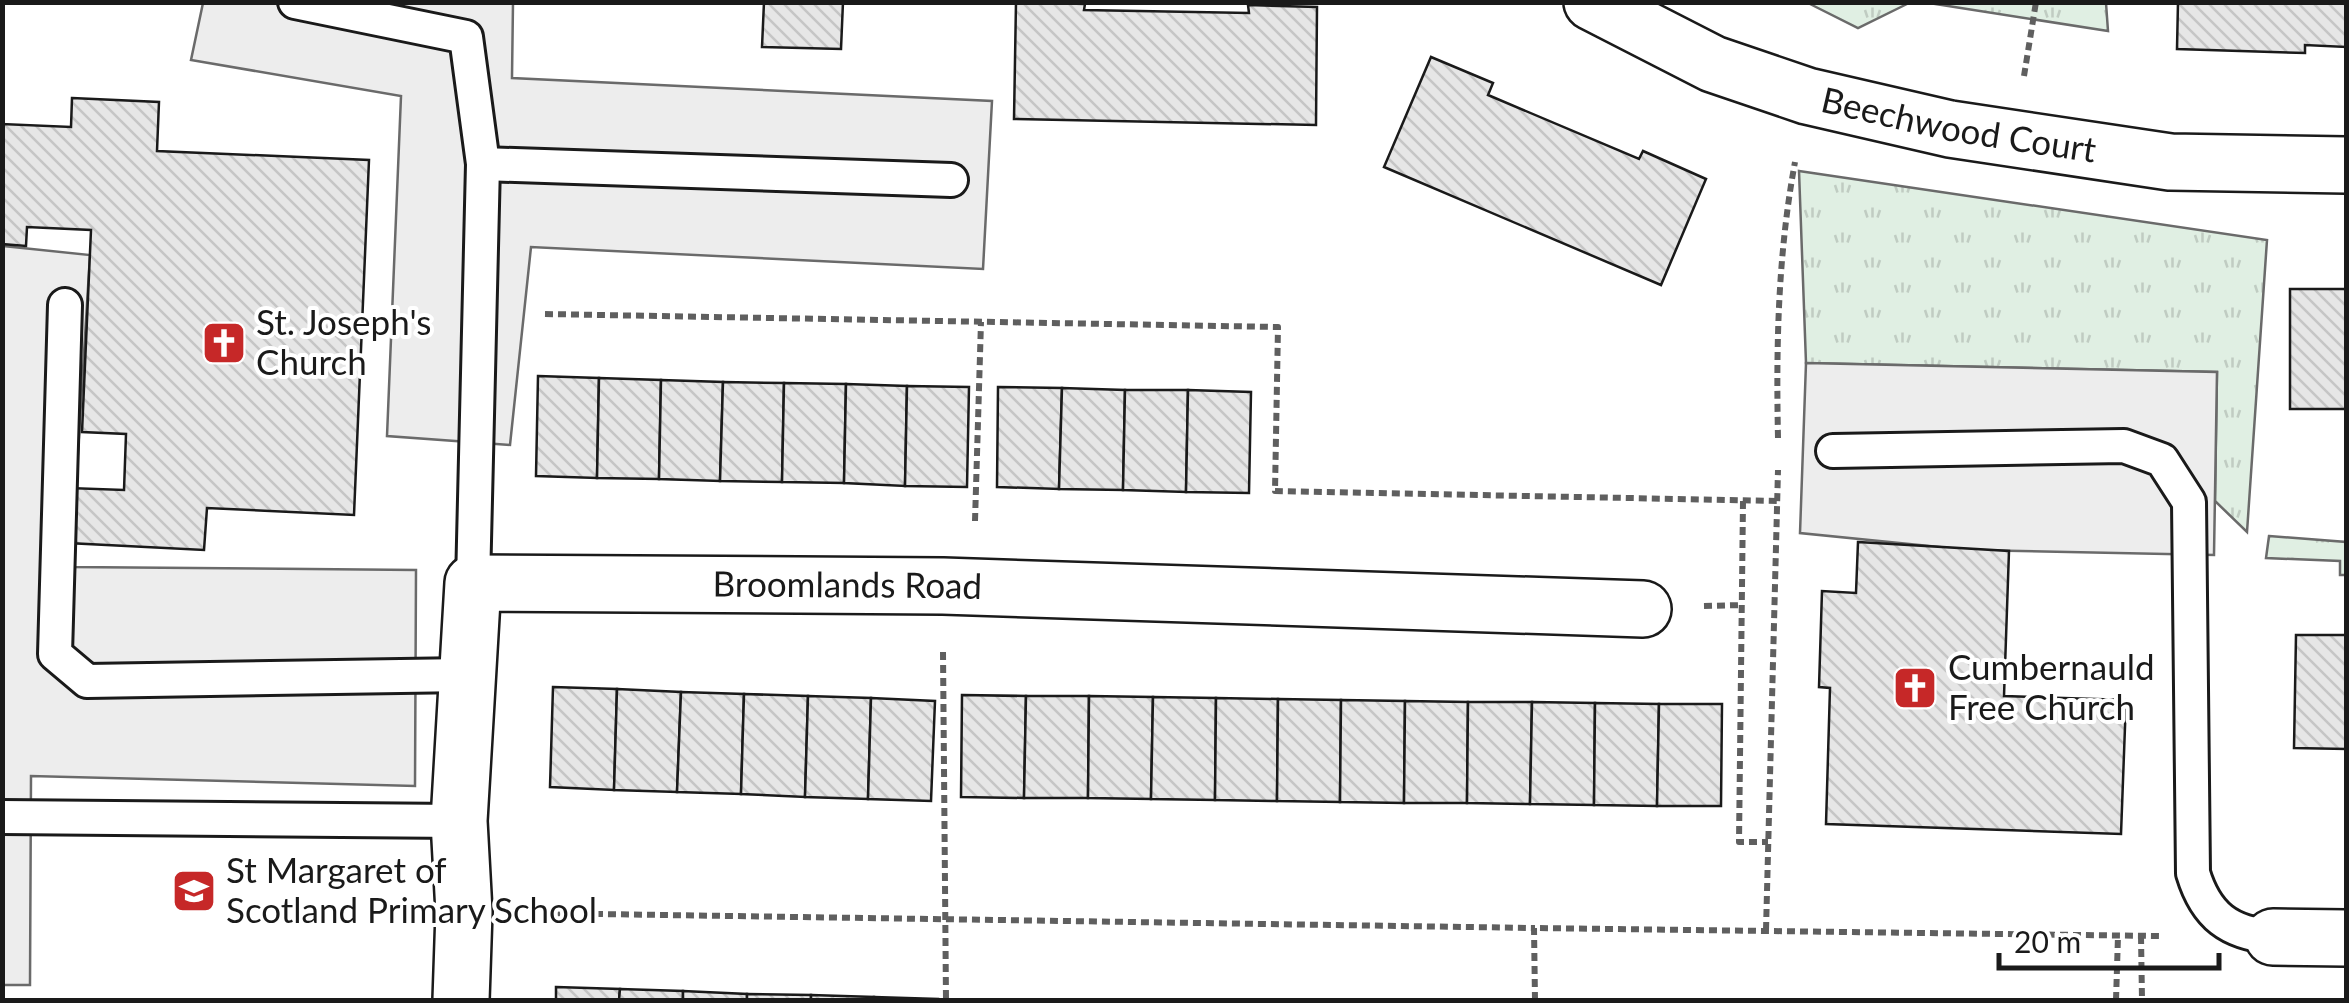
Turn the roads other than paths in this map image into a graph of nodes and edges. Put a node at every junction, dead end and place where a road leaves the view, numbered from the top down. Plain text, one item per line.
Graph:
1 (295, 2) edge
2 (1592, 2) edge
3 (484, 164) junction
4 (2346, 165) edge
5 (950, 180) dead end
6 (65, 305) dead end
7 (1834, 451) dead end
8 (473, 583) junction
9 (1642, 609) dead end
10 (466, 675) junction
11 (2, 817) edge
12 (459, 821) junction
13 (2273, 937) joint
14 (2346, 938) edge
15 (462, 1000) edge

1 - 3 lane
2 - 4 street, Beechwood Court
3 - 5 lane
3 - 8 lane
6 - 10 lane
7 - 13 lane
8 - 9 street, Broomlands Road
8 - 10 street
10 - 12 street
11 - 12 lane
12 - 15 street
13 - 14 street

